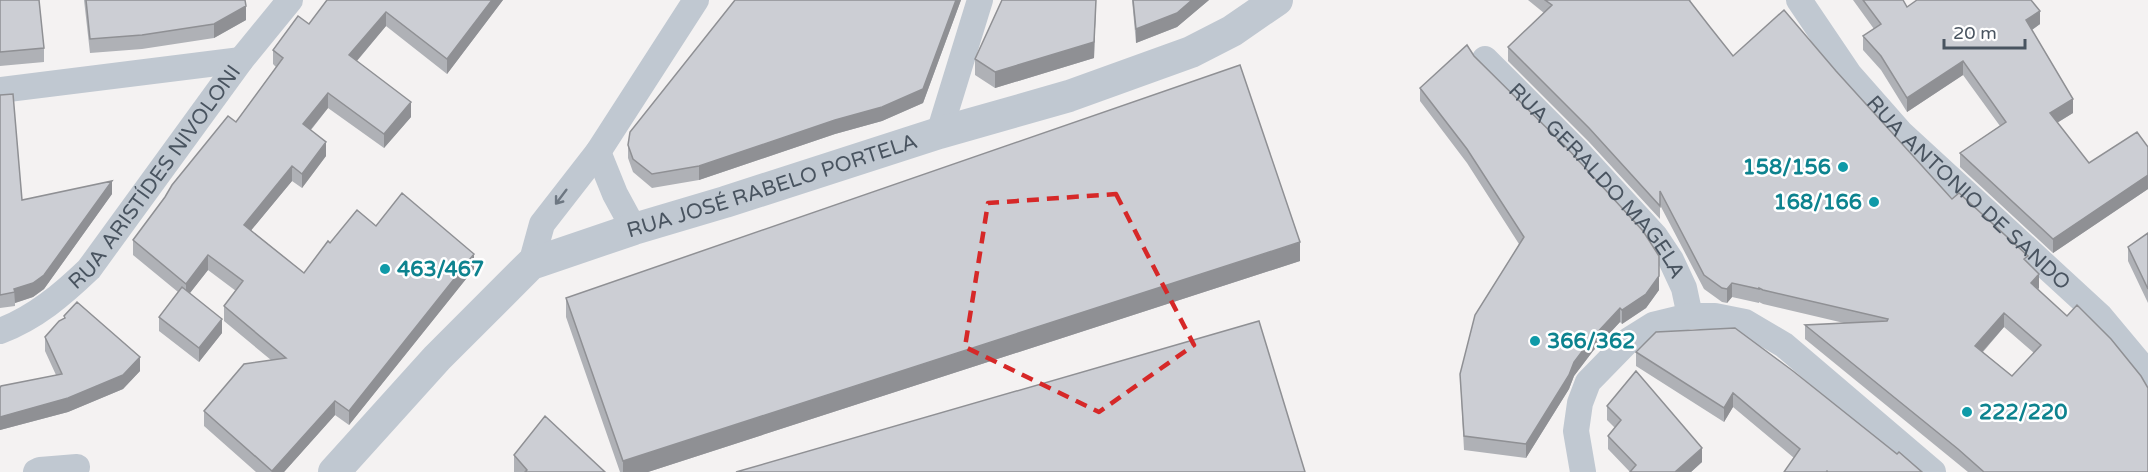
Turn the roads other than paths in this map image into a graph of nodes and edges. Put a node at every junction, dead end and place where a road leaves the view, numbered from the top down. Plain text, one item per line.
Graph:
1 (290, 0) edge
2 (696, 0) edge
3 (980, 0) edge
4 (1799, 0) edge
5 (1274, 1) edge
6 (1485, 59) dead end
7 (241, 60) junction
8 (0, 90) edge
9 (939, 133) junction
10 (598, 152) junction
11 (634, 229) junction
12 (531, 264) junction
13 (1690, 316) junction
14 (0, 331) edge
15 (2148, 377) edge
16 (77, 467) dead end
17 (36, 472) edge
18 (334, 472) edge
19 (1583, 472) edge
20 (1933, 472) edge

1 - 7 street, RUA ARISTÍDES NIVOLONI
2 - 10 street
3 - 9 street
4 - 15 street, RUA ANTONIO DE SANDO
5 - 9 street, RUA JOSÉ RABELO PORTELA
6 - 13 street, RUA GERALDO MAGELA
7 - 8 street
7 - 14 street, RUA ARISTÍDES NIVOLONI
9 - 11 street, RUA JOSÉ RABELO PORTELA
10 - 11 street
10 -> 12 street
11 - 12 street, RUA JOSÉ RABELO PORTELA
12 - 18 street, RUA JOSÉ RABELO PORTELA
13 - 19 street
13 - 20 street
16 - 17 street

